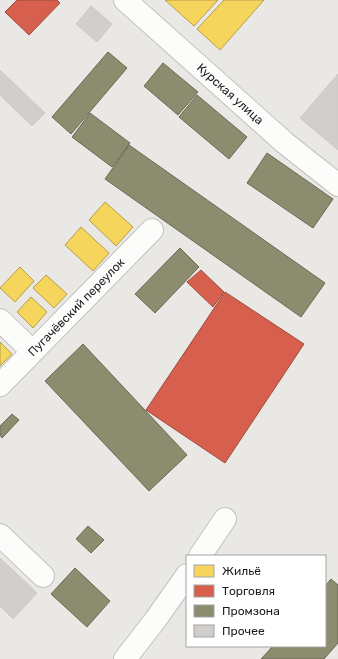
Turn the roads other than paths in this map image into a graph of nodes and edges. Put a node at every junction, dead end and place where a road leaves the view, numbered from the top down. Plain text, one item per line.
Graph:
1 (125, 0) edge
2 (338, 185) edge
3 (152, 230) dead end
4 (0, 320) edge
5 (32, 351) junction
6 (0, 385) edge
7 (226, 519) dead end
8 (0, 535) edge
9 (201, 555) edge
10 (43, 576) dead end
11 (186, 576) edge
12 (125, 659) edge

1 - 2 street, Курская улица
3 - 5 street, Пугачёвский переулок
4 - 5 street
5 - 6 street, Пугачёвский переулок
7 - 9 street
8 - 10 street
11 - 12 street

